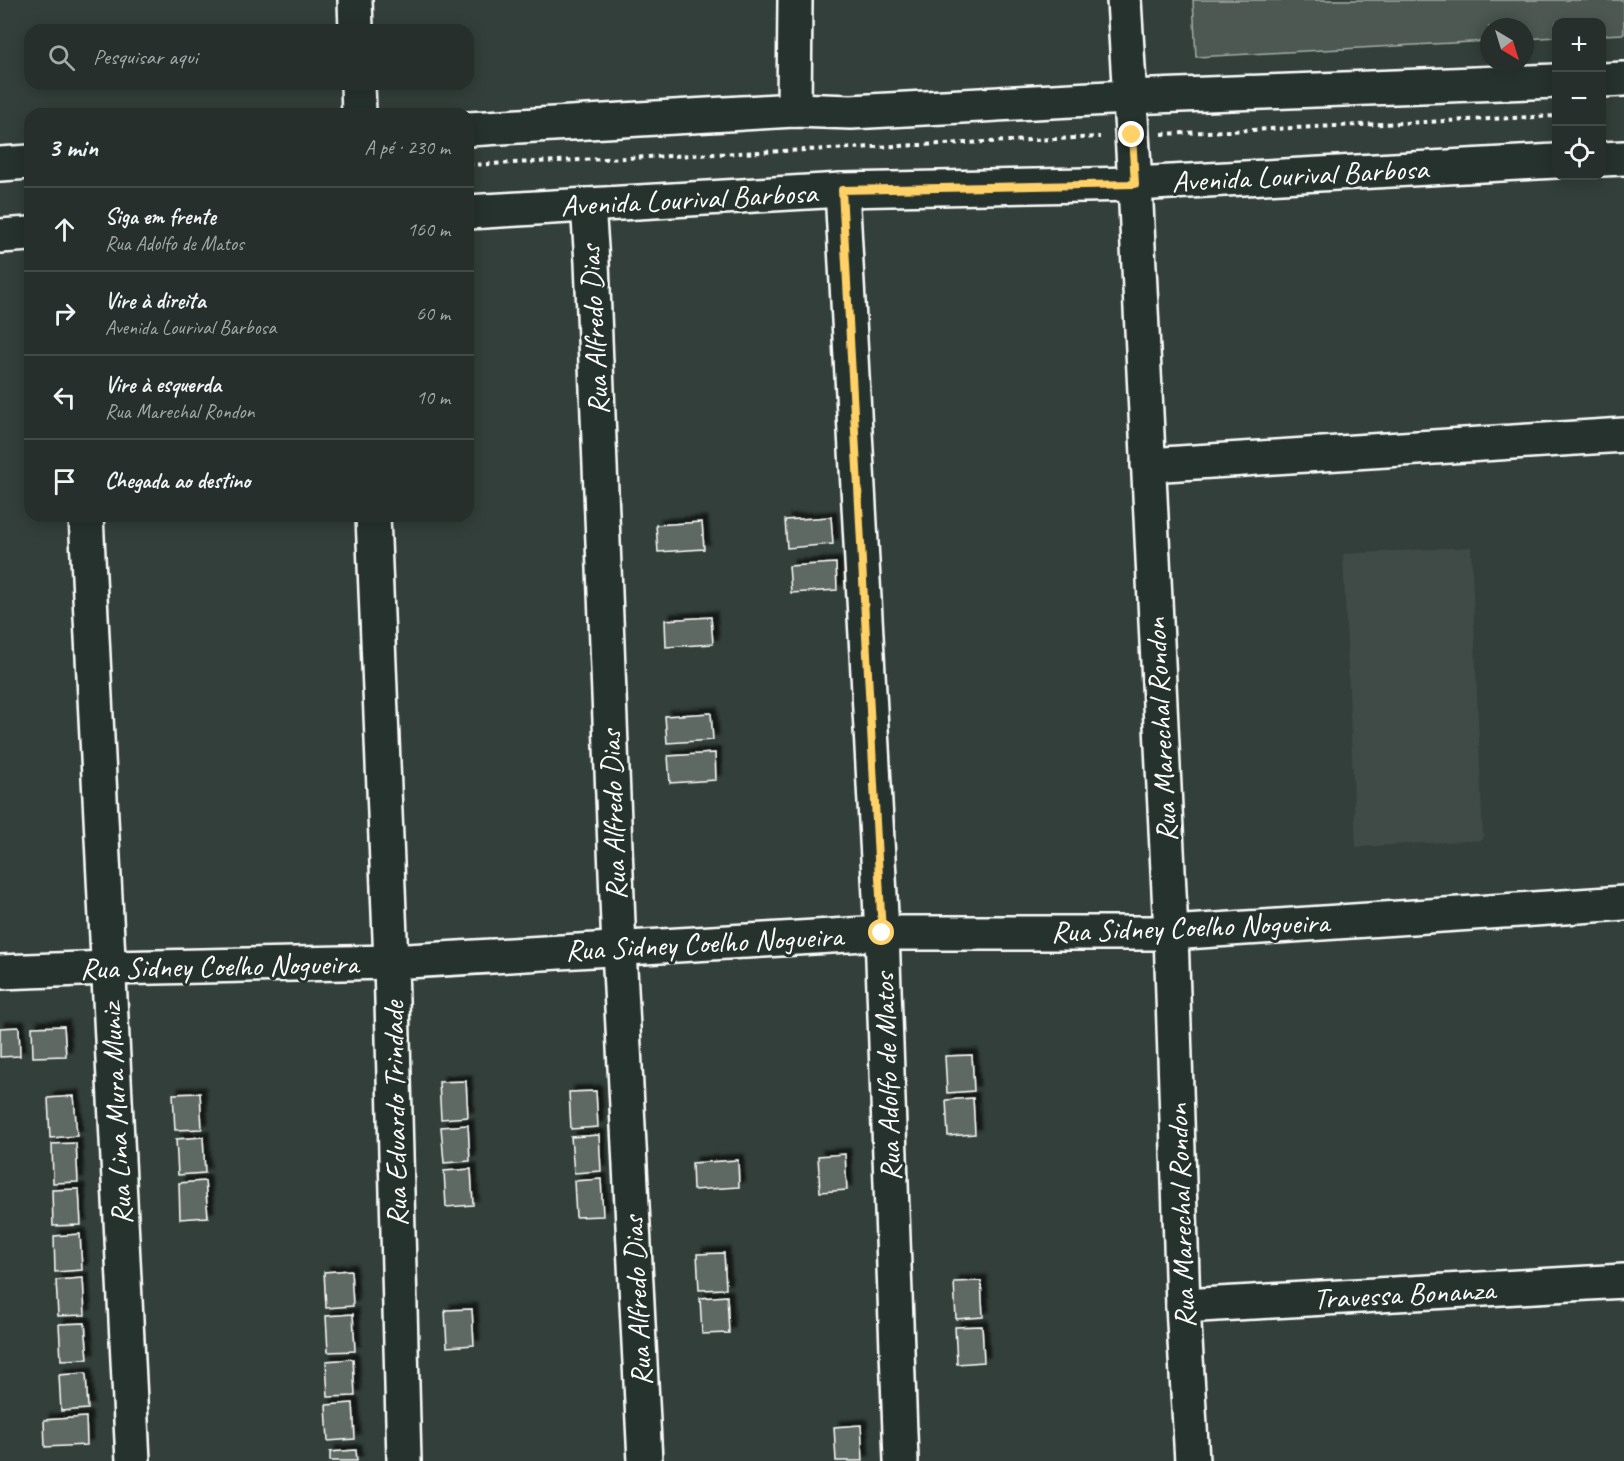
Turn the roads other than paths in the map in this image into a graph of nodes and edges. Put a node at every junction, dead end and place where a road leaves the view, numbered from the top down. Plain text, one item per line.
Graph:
1 (355, 0) edge
2 (795, 0) edge
3 (1124, 0) edge
4 (356, 24) edge
5 (1624, 79) edge
6 (1606, 80) edge
7 (1552, 81) edge
8 (358, 90) edge
9 (1128, 97) junction
10 (359, 108) edge
11 (794, 110) junction
12 (474, 129) edge
13 (1624, 158) edge
14 (1606, 159) edge
15 (1552, 161) edge
16 (24, 162) edge
17 (0, 164) edge
18 (1135, 184) junction
19 (842, 190) junction
20 (588, 205) junction
21 (474, 212) edge
22 (24, 234) edge
23 (0, 236) edge
24 (1624, 435) edge
25 (1148, 465) junction
26 (86, 522) edge
27 (373, 522) edge
28 (1624, 903) edge
29 (882, 933) junction
30 (1171, 933) junction
31 (618, 949) junction
32 (391, 962) junction
33 (109, 968) junction
34 (0, 972) edge
35 (1624, 1281) edge
36 (1183, 1306) junction
37 (134, 1461) edge
38 (404, 1461) edge
39 (645, 1461) edge
40 (901, 1461) edge
41 (1192, 1461) edge

1 - 4 street
2 - 11 street
3 - 9 street, Rua Marechal Rondon
5 - 6 street
7 - 9 street
8 - 10 street
9 - 11 street
9 - 18 street, Rua Marechal Rondon
11 - 12 street
13 - 14 street
15 - 18 street, Avenida Lourival Barbosa
16 - 17 street
18 - 19 street, Avenida Lourival Barbosa
18 - 25 street, Rua Marechal Rondon
19 - 20 street, Avenida Lourival Barbosa
19 - 29 street, Rua Adolfo de Matos
20 - 21 street, Avenida Lourival Barbosa
20 - 31 street, Rua Alfredo Dias
22 - 23 street
24 - 25 street
25 - 30 street, Rua Marechal Rondon
26 - 33 street, Rua Lina Mura Muniz
27 - 32 street, Rua Eduardo Trindade
28 - 30 street, Rua Sidney Coelho Nogueira
29 - 30 street, Rua Sidney Coelho Nogueira
29 - 31 street, Rua Sidney Coelho Nogueira
29 - 40 street, Rua Adolfo de Matos
30 - 36 street, Rua Marechal Rondon
31 - 32 street, Rua Sidney Coelho Nogueira
31 - 39 street, Rua Alfredo Dias
32 - 33 street, Rua Sidney Coelho Nogueira
32 - 38 street, Rua Eduardo Trindade
33 - 34 street, Rua Sidney Coelho Nogueira
33 - 37 street, Rua Lina Mura Muniz
35 - 36 street, Travessa Bonanza
36 - 41 street, Rua Marechal Rondon

